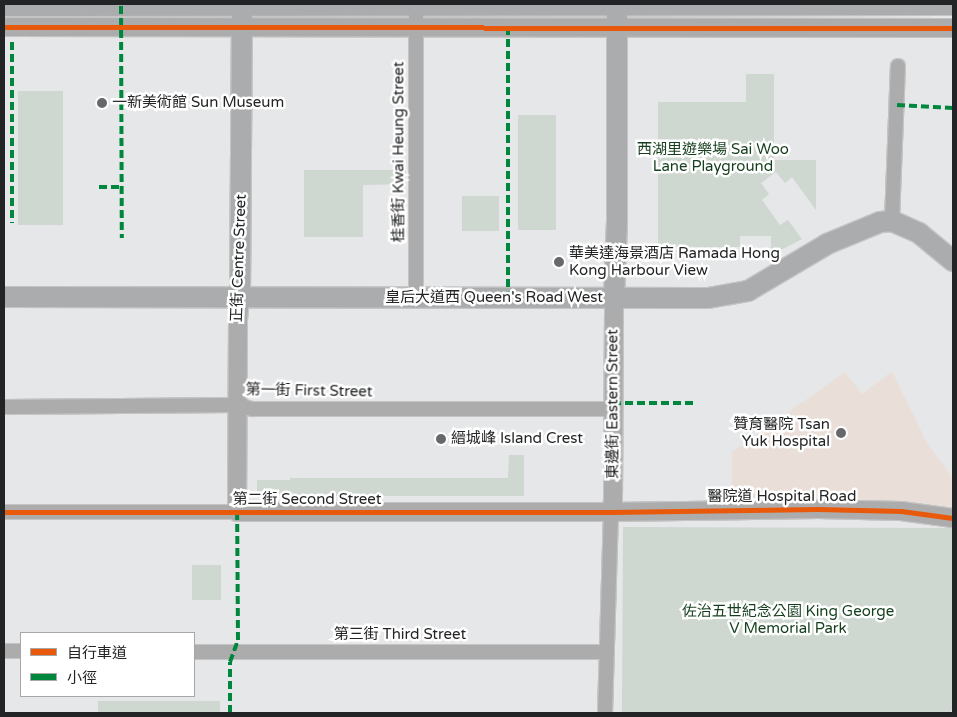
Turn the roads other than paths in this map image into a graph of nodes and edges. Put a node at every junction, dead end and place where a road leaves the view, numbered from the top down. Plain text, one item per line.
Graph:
1 (242, 4) edge
2 (617, 4) edge
3 (899, 4) edge
4 (416, 5) junction
5 (4, 6) edge
6 (953, 6) edge
7 (4, 27) edge
8 (242, 27) junction
9 (416, 27) junction
10 (617, 27) junction
11 (953, 28) edge
12 (898, 66) dead end
13 (892, 221) junction
14 (953, 261) edge
15 (4, 297) edge
16 (240, 298) junction
17 (416, 298) junction
18 (614, 299) junction
19 (238, 406) junction
20 (4, 407) edge
21 (614, 409) junction
22 (4, 512) edge
23 (238, 512) junction
24 (611, 512) junction
25 (953, 518) edge
26 (4, 652) edge
27 (20, 652) edge
28 (195, 652) edge
29 (607, 652) junction
30 (605, 713) edge

1 - 4 main road
1 - 5 main road
1 - 8 main road, 正街 Centre Street
2 - 3 main road
2 - 4 main road
2 - 10 main road, 東邊街 Eastern Street
3 - 6 main road
4 - 9 street, 桂香街 Kwai Heung Street
7 - 8 street
8 - 9 street
8 - 16 main road, 正街 Centre Street
9 - 10 street
9 - 17 street, 桂香街 Kwai Heung Street
10 - 11 street
10 - 18 main road, 東邊街 Eastern Street
12 - 13 street
13 - 14 main road
13 - 18 main road, 皇后大道西 Queen's Road West
15 - 16 main road, 皇后大道西 Queen's Road West
16 - 17 main road, 皇后大道西 Queen's Road West
16 - 19 street, 正街 Centre Street
17 - 18 main road, 皇后大道西 Queen's Road West
18 - 21 street, 東邊街 Eastern Street
19 - 20 street, 第一街 First Street
19 - 21 street, 第一街 First Street
19 - 23 street, 正街 Centre Street
21 - 24 street, 東邊街 Eastern Street
22 - 23 street, 第二街 Second Street
23 - 24 street, 第二街 Second Street
24 - 25 street, 醫院道 Hospital Road
24 - 29 street, 東邊街 Eastern Street
26 - 27 street
28 - 29 street, 第三街 Third Street
29 - 30 street, 東邊街 Eastern Street

